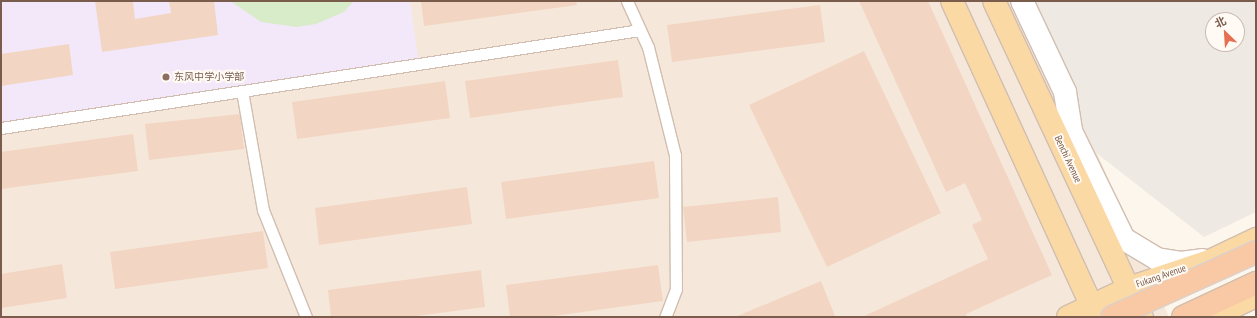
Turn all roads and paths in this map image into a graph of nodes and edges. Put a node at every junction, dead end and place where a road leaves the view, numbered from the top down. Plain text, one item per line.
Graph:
1 (627, 1) edge
2 (952, 1) edge
3 (994, 1) edge
4 (1022, 1) edge
5 (640, 30) junction
6 (242, 91) junction
7 (1, 128) edge
8 (1256, 239) edge
9 (1256, 252) edge
10 (1212, 260) junction
11 (1128, 288) junction
12 (1255, 292) edge
13 (1094, 312) edge
14 (306, 317) edge
15 (665, 317) edge
16 (1068, 317) edge
17 (1112, 317) edge
18 (1142, 317) edge
19 (1183, 317) edge
20 (1212, 317) edge
21 (1227, 317) edge

1 - 5 lane
2 - 13 main road
3 - 11 main road, Benchi Avenue
4 - 10 street
5 - 6 lane
5 - 15 lane
6 - 7 lane
6 - 14 lane
8 - 10 main road, Fukang Avenue
9 - 17 highway, bridge
10 - 11 main road, Fukang Avenue
11 - 13 main road, Fukang Avenue
11 - 18 main road, Benchi Avenue
12 - 19 highway
12 - 20 main road
12 - 21 street
13 - 16 main road, Fukang Avenue

